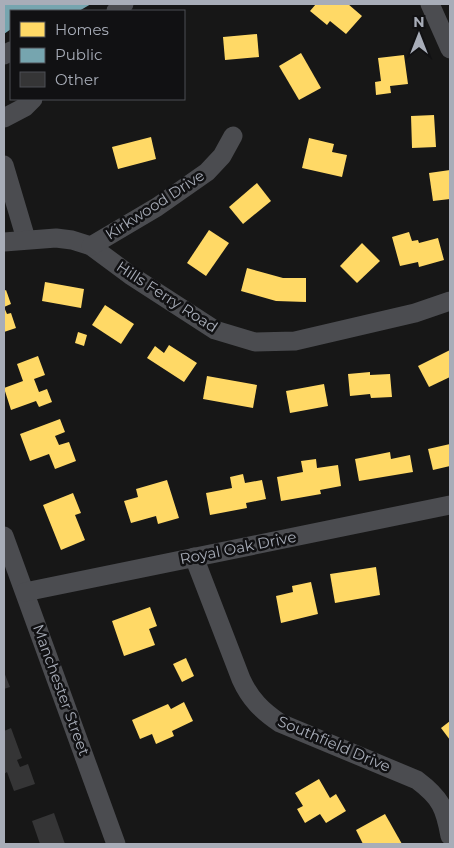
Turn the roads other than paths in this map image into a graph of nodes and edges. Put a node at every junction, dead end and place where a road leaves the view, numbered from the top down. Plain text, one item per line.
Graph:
1 (430, 4) edge
2 (450, 49) edge
3 (32, 100) edge
4 (4, 118) edge
5 (233, 136) dead end
6 (4, 165) edge
7 (26, 239) junction
8 (4, 242) edge
9 (91, 246) junction
10 (450, 301) edge
11 (450, 506) edge
12 (4, 536) edge
13 (194, 557) junction
14 (25, 592) junction
15 (450, 836) edge
16 (116, 844) edge

1 - 2 street
3 - 4 street
5 - 9 street, Kirkwood Drive
6 - 7 street
7 - 8 street, Hills Ferry Road
7 - 9 street, Hills Ferry Road
9 - 10 street, Hills Ferry Road
11 - 13 street, Royal Oak Drive
12 - 14 street, Manchester Street
13 - 14 street, Royal Oak Drive
13 - 15 street, Southfield Drive
14 - 16 street, Manchester Street

